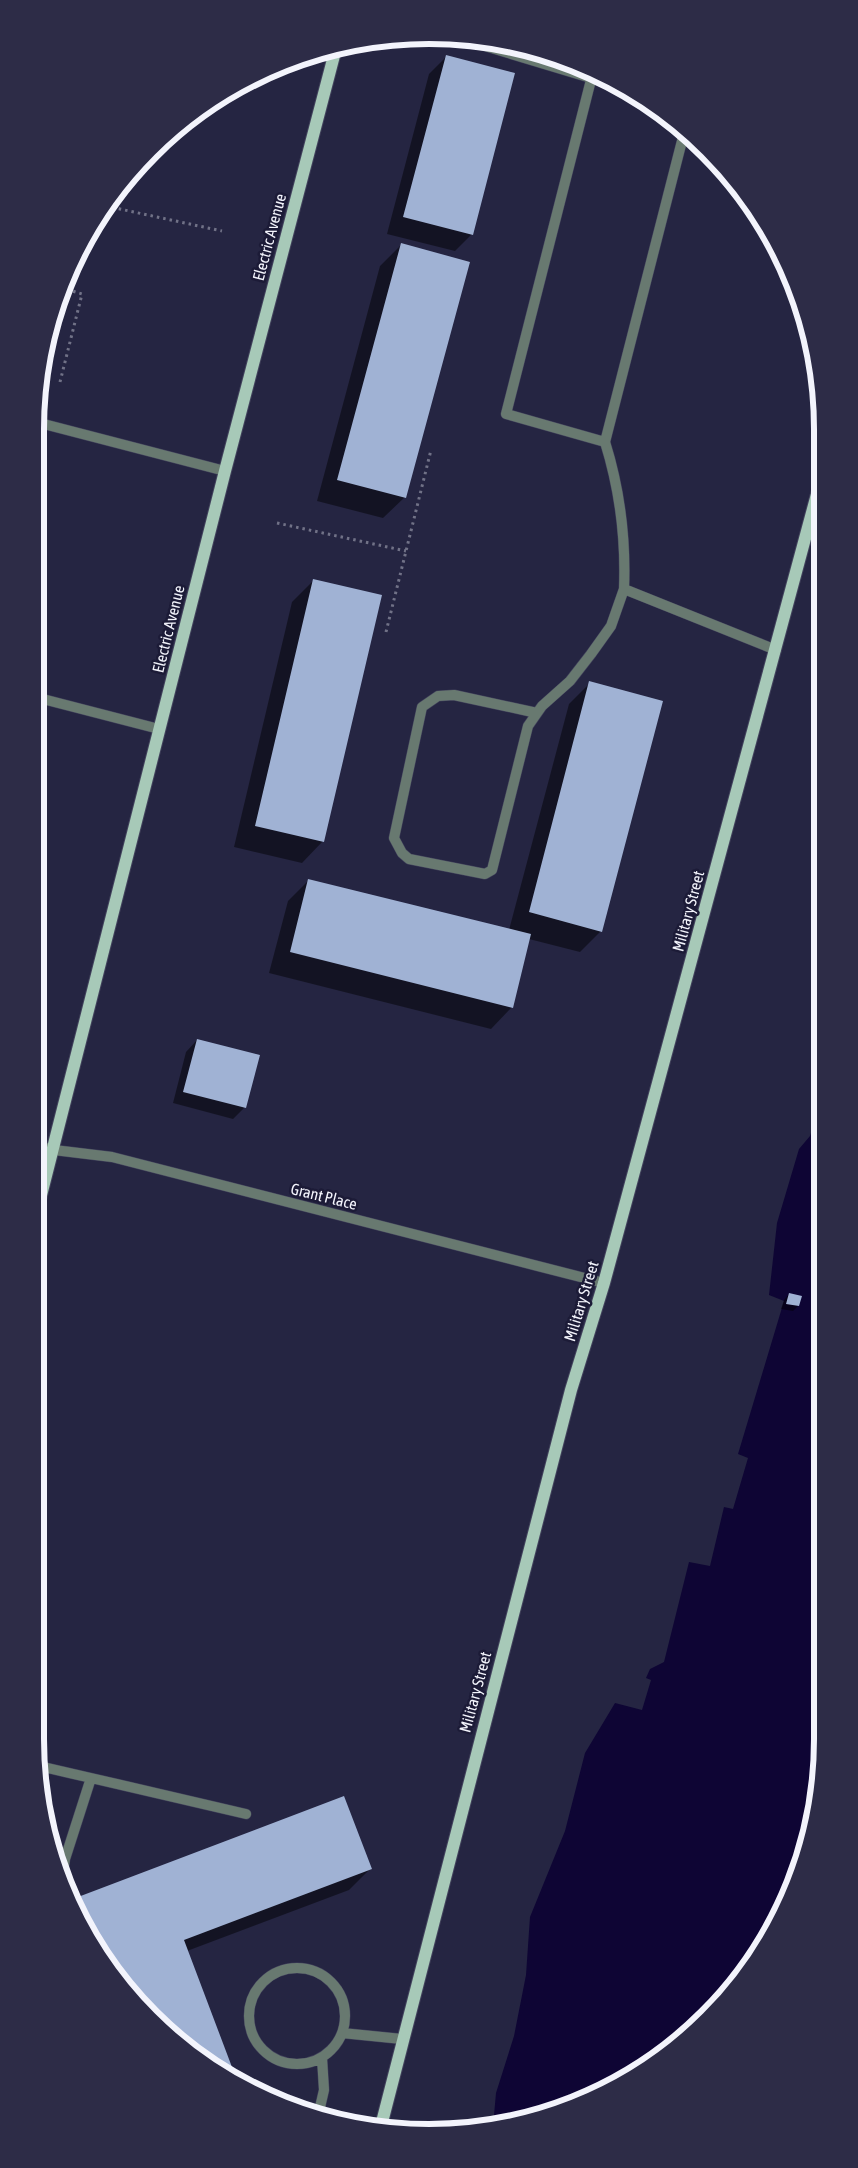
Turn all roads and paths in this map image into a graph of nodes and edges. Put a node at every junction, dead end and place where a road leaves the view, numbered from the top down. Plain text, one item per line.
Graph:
1 (501, 51) edge
2 (334, 56) edge
3 (572, 71) edge
4 (590, 79) edge
5 (683, 139) edge
6 (114, 208) edge
7 (222, 231) dead end
8 (70, 290) edge
9 (60, 382) dead end
10 (44, 424) edge
11 (605, 442) junction
12 (431, 450) dead end
13 (225, 471) junction
14 (814, 506) edge
15 (277, 523) dead end
16 (406, 551) junction
17 (624, 589) junction
18 (386, 632) dead end
19 (776, 650) junction
20 (44, 699) edge
21 (537, 714) junction
22 (159, 729) junction
23 (44, 1147) edge
24 (54, 1150) junction
25 (44, 1186) edge
26 (604, 1283) junction
27 (45, 1767) edge
28 (91, 1778) junction
29 (246, 1814) dead end
30 (64, 1864) edge
31 (342, 2033) junction
32 (402, 2039) junction
33 (322, 2058) junction
34 (320, 2108) edge
35 (382, 2121) edge

1 - 3 street
2 - 13 main road, Electric Avenue
4 - 11 street
5 - 11 street
6 - 7 path
8 - 9 path
10 - 13 street
11 - 17 street
12 - 16 path
13 - 22 main road, Electric Avenue
14 - 19 main road, Military Street
15 - 16 path
16 - 18 path
17 - 19 street
17 - 21 street
19 - 26 main road, Military Street
20 - 22 street
21 - 21 street
22 - 24 main road, Electric Avenue
23 - 24 street, Grant Place
24 - 25 main road, Electric Avenue
24 - 26 street, Grant Place
26 - 32 main road, Military Street
27 - 28 street
28 - 29 street
28 - 30 street
31 - 32 street
31 - 33 street
31 - 33 street
32 - 35 main road, Military Street
33 - 34 street

